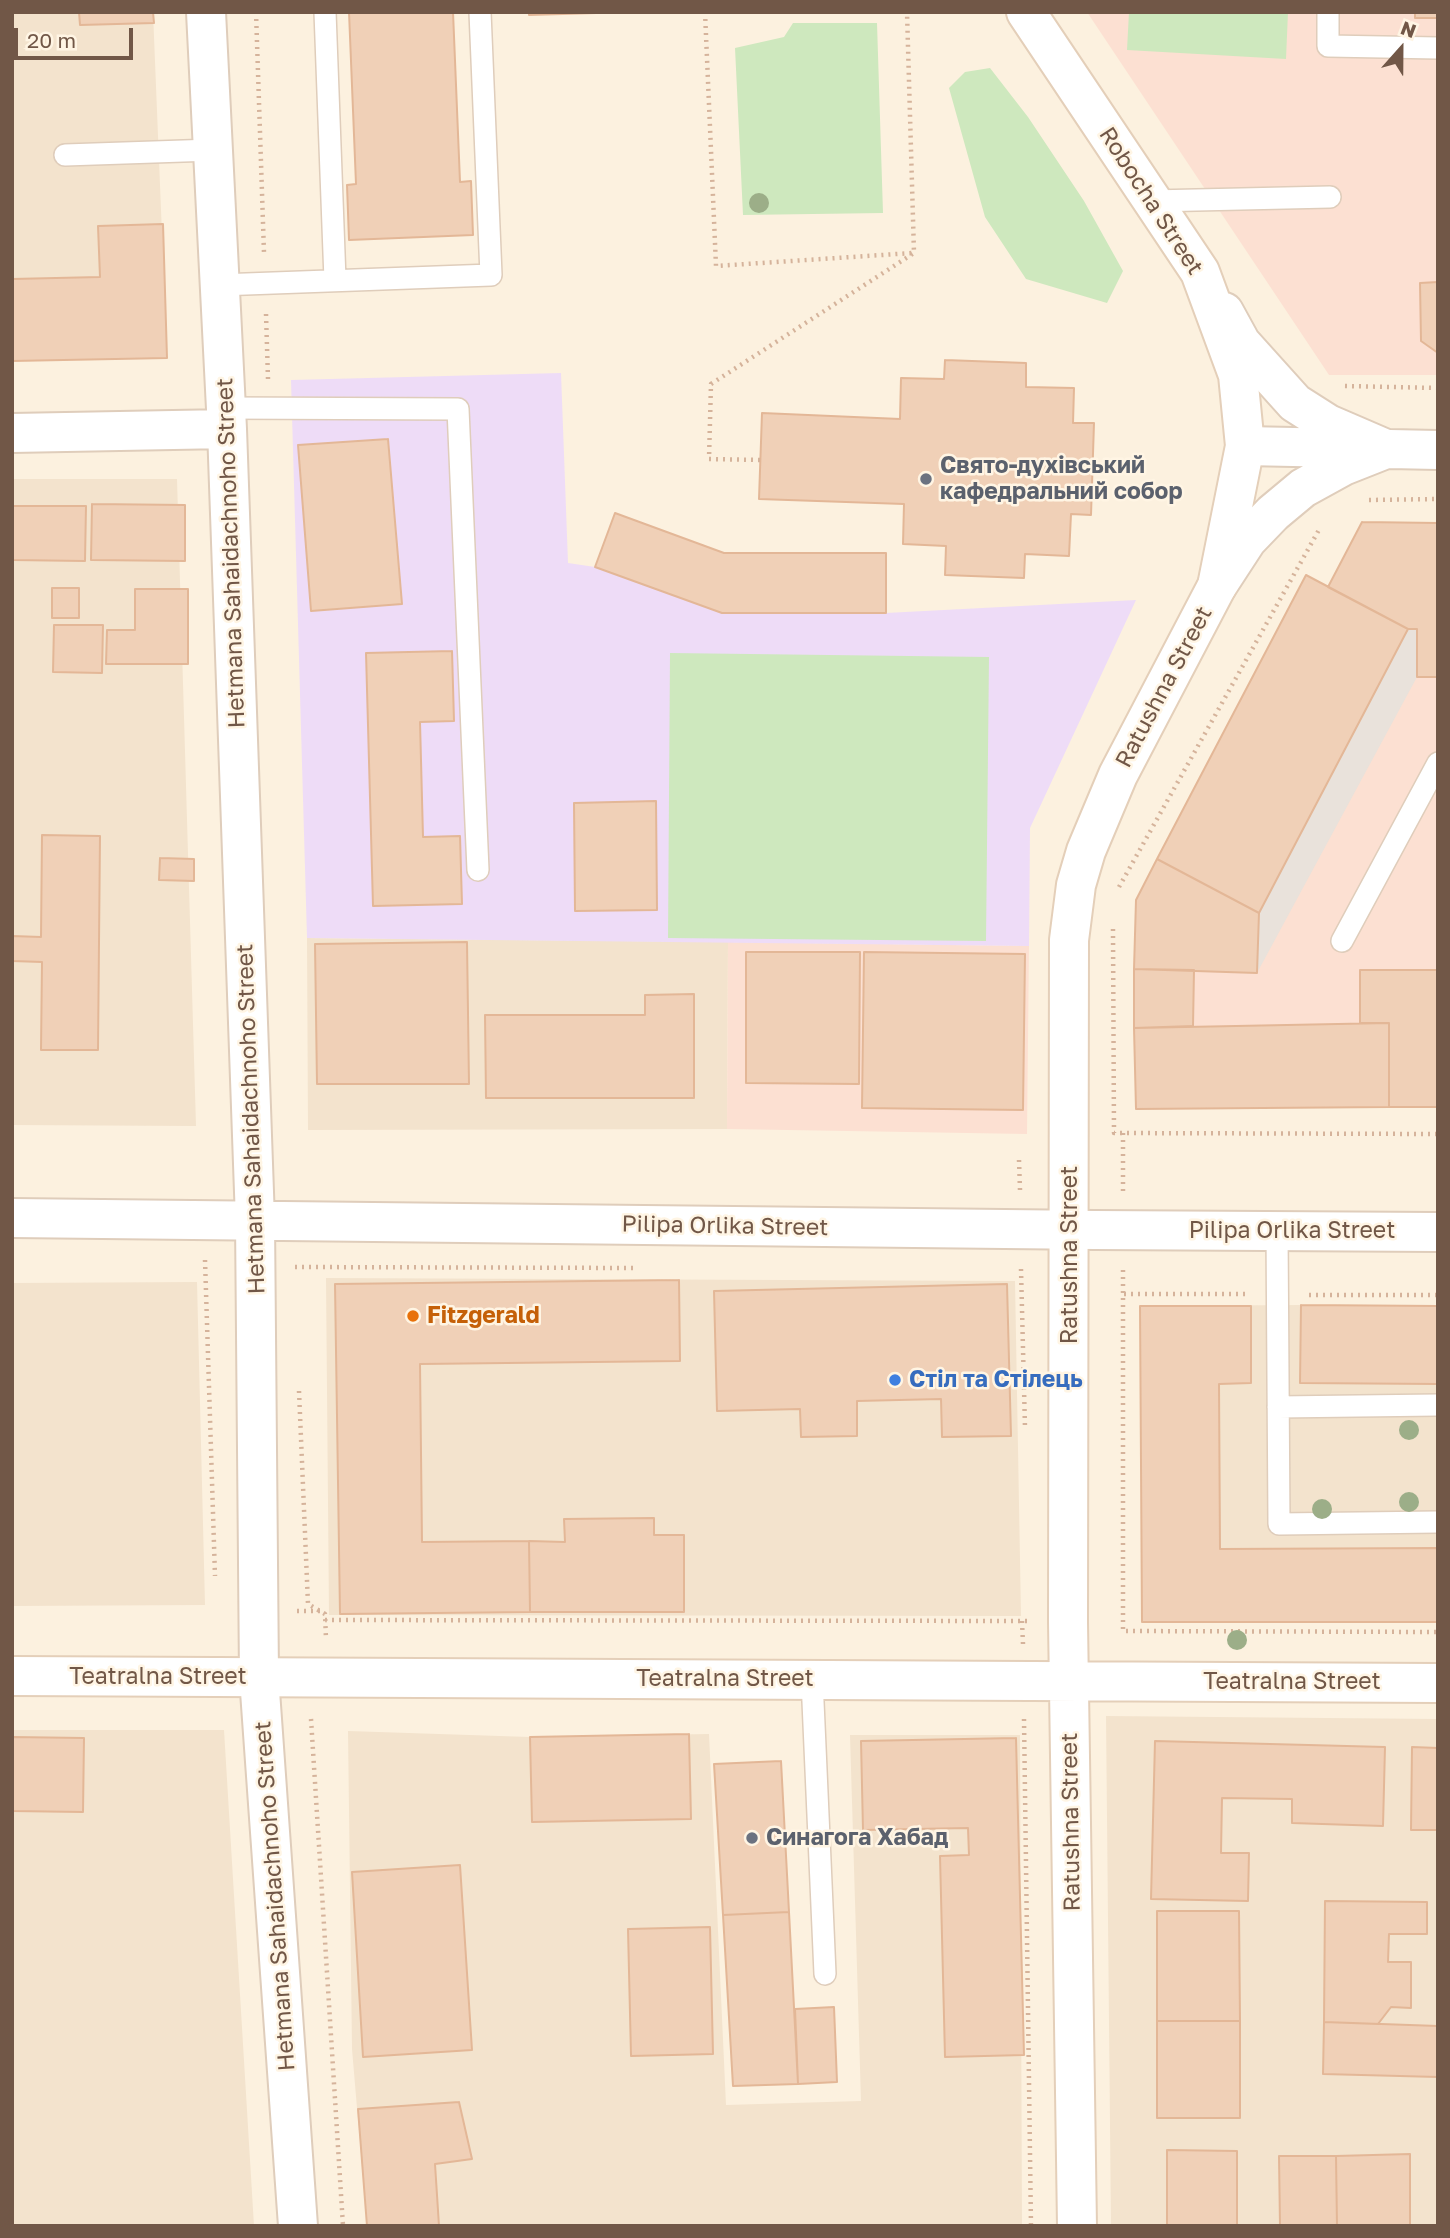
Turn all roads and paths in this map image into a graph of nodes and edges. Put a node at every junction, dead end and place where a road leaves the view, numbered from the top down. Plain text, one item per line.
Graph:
1 (206, 12) edge
2 (325, 12) edge
3 (481, 12) edge
4 (705, 12) edge
5 (907, 12) edge
6 (1026, 12) edge
7 (1328, 12) edge
8 (1438, 48) edge
9 (213, 150) junction
10 (65, 155) dead end
11 (1330, 197) dead end
12 (1152, 201) junction
13 (914, 253) junction
14 (1200, 272) junction
15 (335, 279) junction
16 (219, 285) junction
17 (1345, 386) dead end
18 (1438, 388) edge
19 (226, 418) junction
20 (12, 433) edge
21 (1245, 446) junction
22 (1386, 449) junction
23 (1438, 450) edge
24 (760, 460) dead end
25 (1438, 499) edge
26 (1361, 500) dead end
27 (1321, 525) dead end
28 (1217, 586) junction
29 (1438, 763) edge
30 (478, 870) dead end
31 (1113, 897) dead end
32 (1113, 925) dead end
33 (1342, 941) dead end
34 (1438, 1134) edge
35 (1019, 1160) dead end
36 (12, 1218) edge
37 (204, 1220) junction
38 (256, 1220) junction
39 (293, 1221) junction
40 (1020, 1229) junction
41 (1070, 1230) junction
42 (1276, 1231) junction
43 (1438, 1232) edge
44 (295, 1281) dead end
45 (1124, 1294) dead end
46 (299, 1388) dead end
47 (1438, 1405) edge
48 (1278, 1406) junction
49 (1025, 1432) dead end
50 (1438, 1522) edge
51 (215, 1583) dead end
52 (1029, 1608) dead end
53 (325, 1620) junction
54 (1438, 1632) edge
55 (12, 1676) edge
56 (259, 1677) junction
57 (327, 1677) junction
58 (813, 1679) junction
59 (1069, 1681) junction
60 (1438, 1683) edge
61 (311, 1719) dead end
62 (1024, 1722) dead end
63 (825, 1974) dead end
64 (298, 2226) edge
65 (343, 2226) edge
66 (1031, 2226) edge
67 (1077, 2226) edge

1 - 9 street, Hetmana Sahaidachnoho Street
2 - 15 lane
3 - 15 lane
4 - 13 path
5 - 13 path
6 - 12 street, Robocha Street
7 - 8 lane
9 - 10 lane
9 - 16 street, Hetmana Sahaidachnoho Street
11 - 12 lane
12 - 14 street, Robocha Street
13 - 24 path
14 - 21 street, Robocha Street
14 - 22 street
15 - 16 lane
16 - 19 street, Hetmana Sahaidachnoho Street
17 - 18 path
19 - 20 street
19 - 30 lane
19 - 38 street, Hetmana Sahaidachnoho Street
21 - 22 street
21 - 28 street, Ratushna Street
22 - 23 street
22 - 28 street
25 - 26 path
27 - 31 path
28 - 41 street, Ratushna Street
29 - 33 lane
32 - 34 path
35 - 40 path
36 - 37 street, Pilipa Orlika Street
37 - 38 street, Pilipa Orlika Street
37 - 51 path
38 - 39 street, Pilipa Orlika Street
38 - 56 street, Hetmana Sahaidachnoho Street
39 - 40 street, Pilipa Orlika Street
39 - 44 path
40 - 41 street, Pilipa Orlika Street
40 - 49 path
41 - 42 street, Pilipa Orlika Street
41 - 59 street, Ratushna Street
42 - 43 street, Pilipa Orlika Street
42 - 48 lane
45 - 54 path
46 - 53 path
47 - 48 lane
48 - 50 lane
52 - 53 path
53 - 57 path
55 - 56 street, Teatralna Street
56 - 57 street, Teatralna Street
56 - 64 street, Hetmana Sahaidachnoho Street
57 - 58 street, Teatralna Street
58 - 59 street, Teatralna Street
58 - 63 lane
59 - 60 street, Teatralna Street
59 - 67 street, Ratushna Street
61 - 65 path
62 - 66 path

